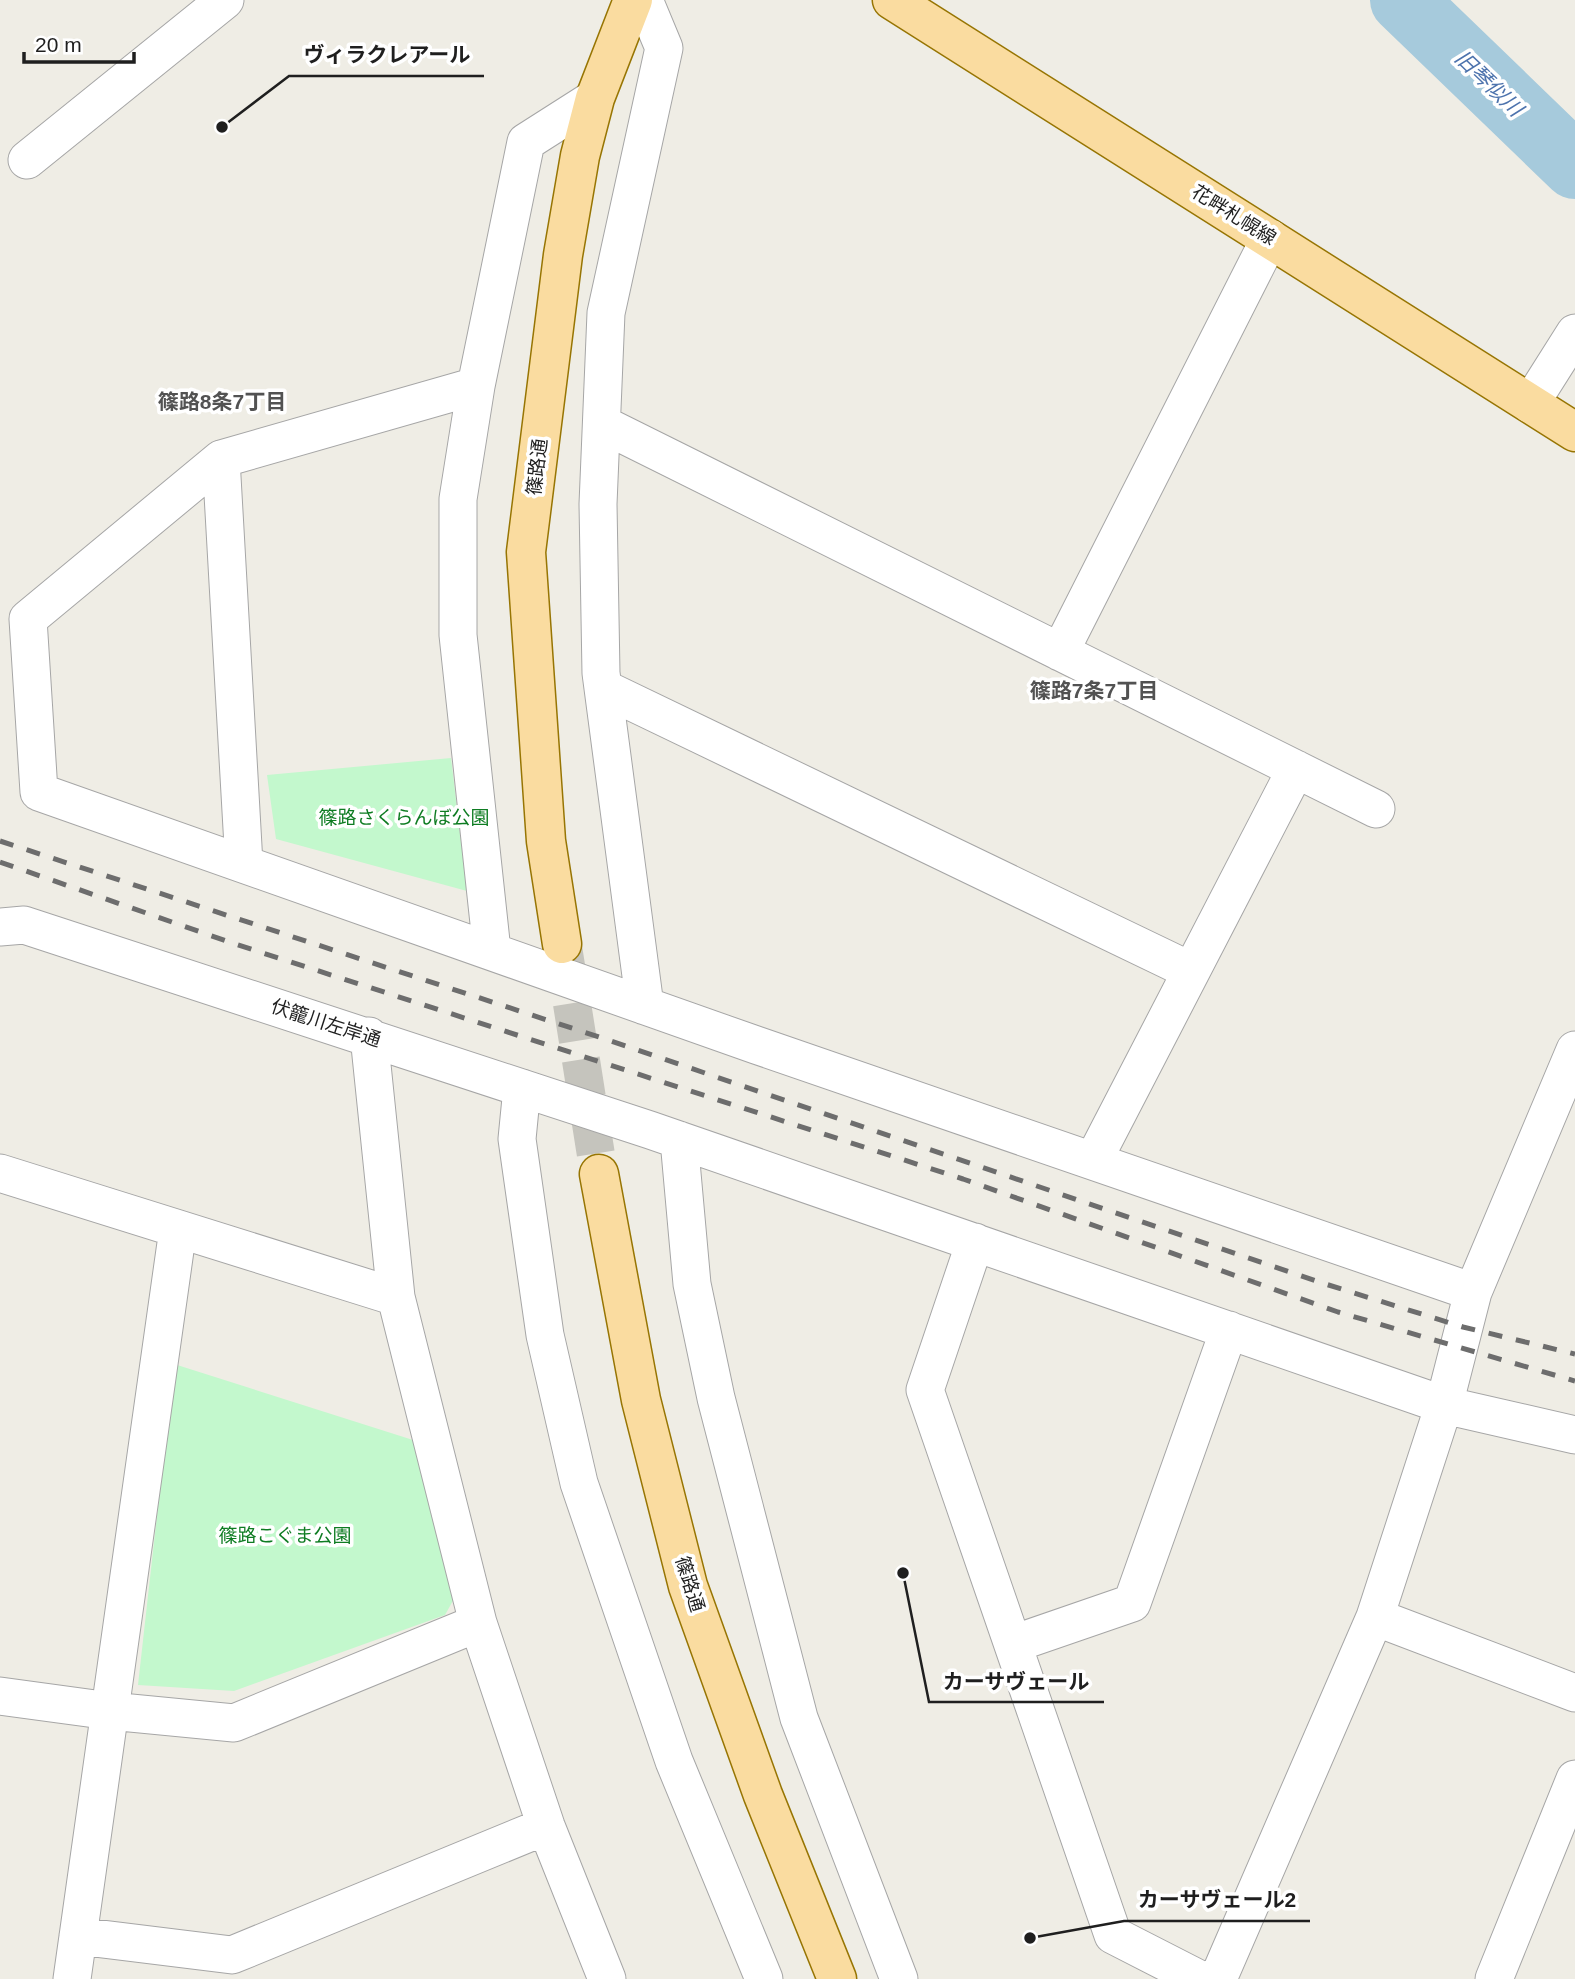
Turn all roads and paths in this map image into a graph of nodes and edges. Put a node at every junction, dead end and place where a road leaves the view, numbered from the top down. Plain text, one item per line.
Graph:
1 (225, 0) edge
2 (633, 0) edge
3 (644, 0) edge
4 (892, 0) edge
5 (595, 98) junction
6 (27, 160) dead end
7 (1270, 238) junction
8 (1575, 333) edge
9 (476, 386) junction
10 (1530, 404) junction
11 (602, 424) junction
12 (1575, 432) edge
13 (221, 459) junction
14 (1060, 652) junction
15 (603, 688) junction
16 (1296, 769) junction
17 (1376, 808) dead end
18 (244, 864) junction
19 (0, 927) edge
20 (562, 944) tunnel mouth
21 (492, 951) junction
22 (1191, 971) junction
23 (645, 1006) junction
24 (369, 1036) junction
25 (1575, 1050) edge
26 (522, 1088) junction
27 (665, 1135) junction
28 (1093, 1161) junction
29 (0, 1174) edge
30 (599, 1174) tunnel mouth
31 (178, 1229) junction
32 (975, 1242) junction
33 (1473, 1292) junction
34 (396, 1297) junction
35 (1229, 1330) junction
36 (1444, 1405) junction
37 (1575, 1435) edge
38 (1375, 1617) junction
39 (478, 1623) junction
40 (1013, 1644) junction
41 (1575, 1693) edge
42 (0, 1696) edge
43 (110, 1711) junction
44 (1575, 1779) edge
45 (546, 1826) junction
46 (78, 1936) junction
47 (72, 1979) edge
48 (607, 1979) edge
49 (764, 1979) edge
50 (837, 1979) edge
51 (899, 1979) edge
52 (1199, 1979) edge
53 (1218, 1979) edge
54 (1494, 1979) edge

1 - 6 street
2 - 5 main road, 篠路通
3 - 11 street
4 - 7 main road, 花畔札幌線
5 - 9 street
5 - 20 main road, 篠路通
7 - 10 main road, 花畔札幌線
7 - 14 street
8 - 10 street
9 - 13 street
9 - 21 street
10 - 12 main road, 花畔札幌線
11 - 14 street
11 - 15 street
13 - 18 street
13 - 18 street
14 - 16 street
15 - 22 street
15 - 23 street
16 - 17 street
16 - 22 street
18 - 21 street
19 - 24 street, 伏籠川左岸通
21 - 23 street
22 - 28 street
23 - 28 street
24 - 26 street, 伏籠川左岸通
24 - 34 street
25 - 33 street
26 - 27 street, 伏籠川左岸通
26 - 49 street
27 - 32 street, 伏籠川左岸通
27 - 51 street
28 - 33 street
29 - 31 street
30 - 50 main road, 篠路通
31 - 34 street
31 - 43 street
32 - 35 street, 伏籠川左岸通
32 - 40 street
33 - 36 street
34 - 39 street
35 - 36 street, 伏籠川左岸通
35 - 40 street
36 - 37 street, 伏籠川左岸通
36 - 38 street
38 - 41 street
38 - 53 street
39 - 43 street
39 - 45 street
40 - 52 street
42 - 43 street
43 - 46 street
44 - 54 street
45 - 46 street
45 - 48 street
46 - 47 street

